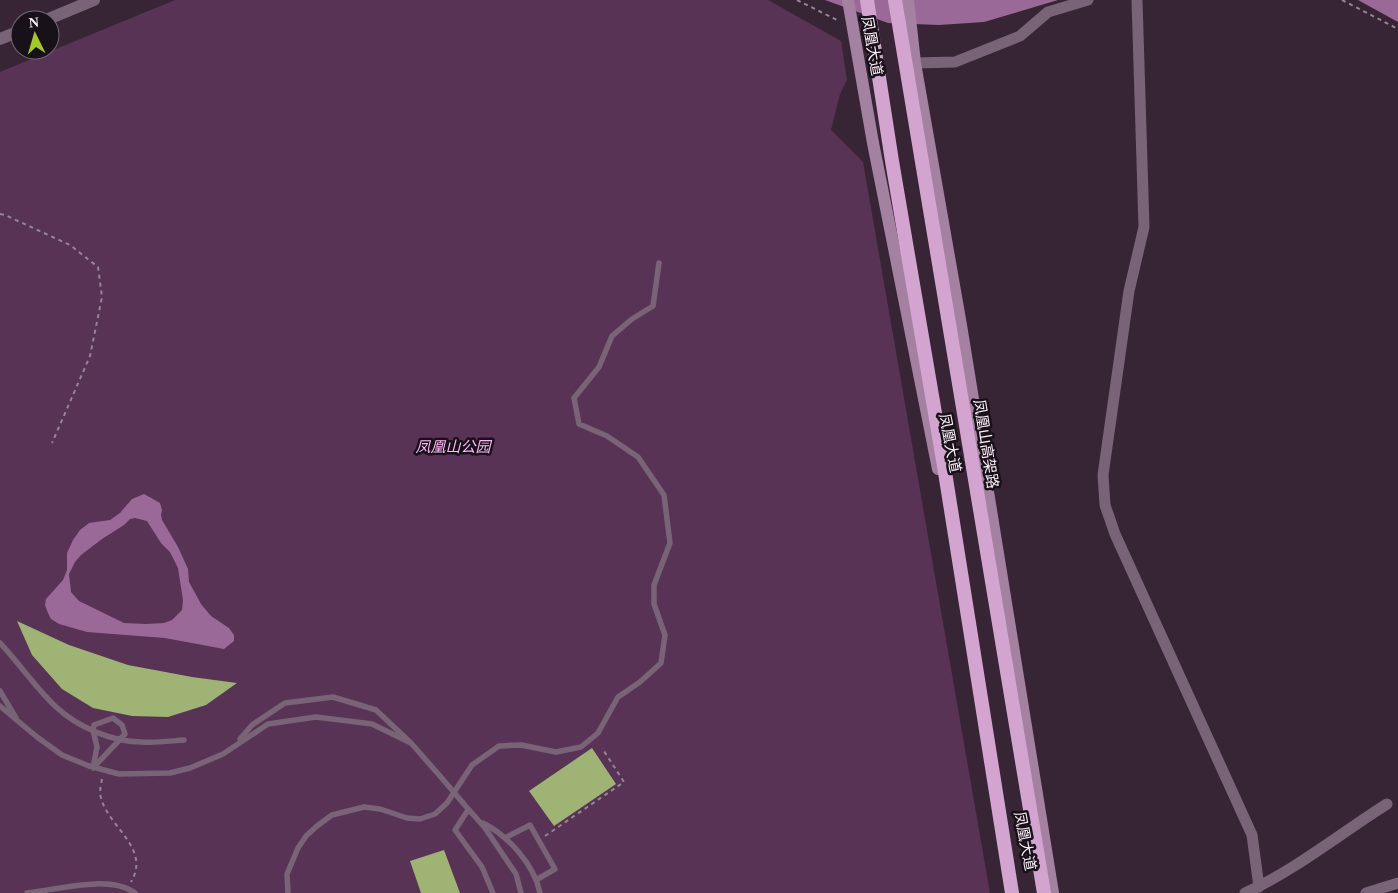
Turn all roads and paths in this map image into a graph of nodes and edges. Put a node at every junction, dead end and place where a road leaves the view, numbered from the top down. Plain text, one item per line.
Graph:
1 (94, 0) edge
2 (797, 0) edge
3 (848, 0) edge
4 (867, 0) edge
5 (895, 0) edge
6 (908, 0) edge
7 (1088, 0) edge
8 (1137, 0) edge
9 (1342, 0) edge
10 (60, 14) edge
11 (852, 23) junction
12 (1398, 29) edge
13 (915, 63) junction
14 (0, 214) edge
15 (660, 263) dead end
16 (52, 443) dead end
17 (0, 643) edge
18 (0, 691) edge
19 (0, 706) edge
20 (17, 720) junction
21 (93, 730) junction
22 (121, 739) junction
23 (184, 740) dead end
24 (411, 743) junction
25 (236, 744) junction
26 (602, 748) dead end
27 (94, 768) junction
28 (104, 770) junction
29 (1387, 804) dead end
30 (468, 810) junction
31 (479, 821) junction
32 (505, 838) junction
33 (539, 840) junction
34 (536, 880) junction
35 (1398, 882) edge
36 (1259, 887) junction
37 (128, 888) junction
38 (27, 893) edge
39 (135, 893) edge
40 (288, 893) edge
41 (493, 893) edge
42 (521, 893) edge
43 (540, 893) edge
44 (1012, 893) edge
45 (1019, 893) edge
46 (1044, 893) edge
47 (1053, 893) edge
48 (1245, 893) edge
49 (1366, 893) edge

1 - 10 street
2 - 11 path
3 - 11 main road, 凤凰大道
4 - 44 highway, bridge
5 - 46 highway, 凤凰山高架路
6 - 13 main road, 凤凰大道
7 - 13 street
8 - 36 street
9 - 12 path
11 - 45 main road, 凤凰大道
13 - 47 main road, 凤凰大道
14 - 16 path
15 - 40 lane
17 - 21 lane
18 - 20 lane
19 - 20 lane
20 - 27 lane
21 - 22 lane
21 - 22 lane
21 - 27 lane
22 - 23 lane
22 - 27 lane
24 - 25 lane
24 - 25 lane
24 - 30 lane, bridge
25 - 28 lane
26 - 33 path
27 - 28 lane
28 - 37 path
29 - 36 street
30 - 31 lane
30 - 41 lane
31 - 32 lane
31 - 42 lane
32 - 33 lane
32 - 34 lane
33 - 34 lane
34 - 43 lane
35 - 49 street
36 - 48 street
37 - 38 lane
37 - 39 lane

